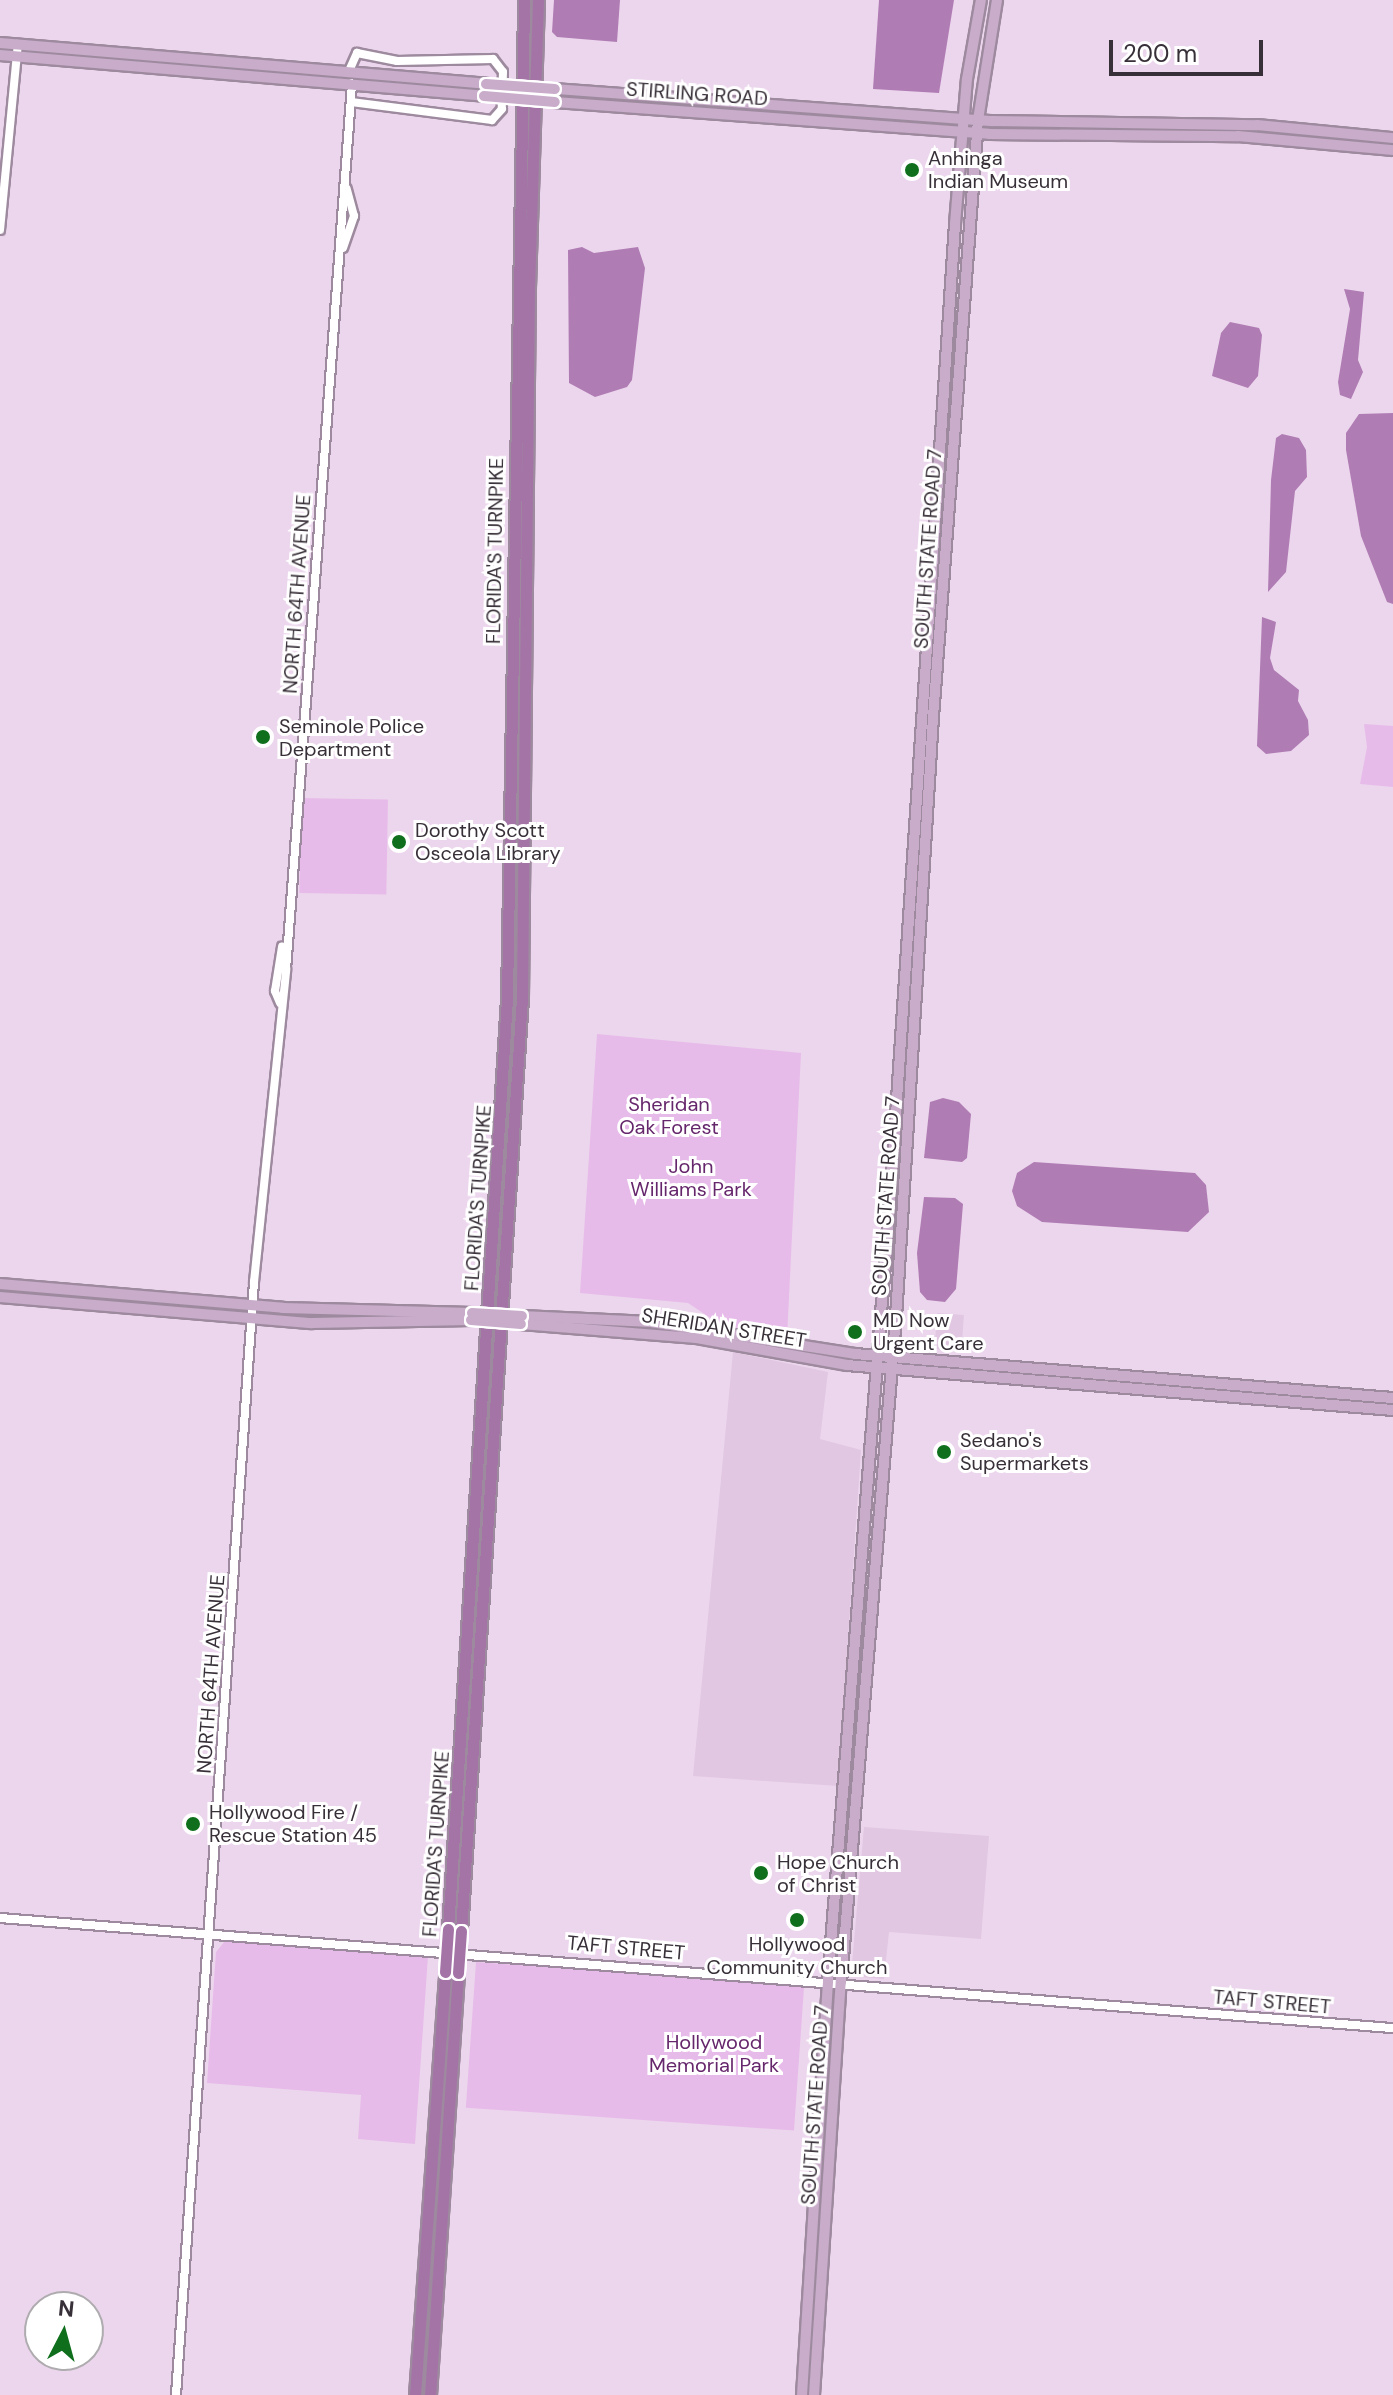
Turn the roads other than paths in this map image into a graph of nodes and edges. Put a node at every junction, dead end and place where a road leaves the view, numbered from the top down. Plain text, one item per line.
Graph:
1 (524, 0) edge
2 (538, 0) edge
3 (981, 0) edge
4 (997, 0) edge
5 (0, 43) edge
6 (17, 50) junction
7 (0, 55) edge
8 (349, 71) junction
9 (352, 83) junction
10 (351, 102) junction
11 (963, 118) junction
12 (978, 120) junction
13 (1140, 122) junction
14 (962, 132) junction
15 (977, 134) junction
16 (1124, 135) junction
17 (1393, 138) edge
18 (1393, 150) edge
19 (0, 230) edge
20 (950, 306) junction
21 (963, 323) junction
22 (942, 433) junction
23 (954, 444) junction
24 (934, 549) junction
25 (945, 564) junction
26 (894, 1157) junction
27 (906, 1181) junction
28 (0, 1284) edge
29 (0, 1297) edge
30 (253, 1312) junction
31 (878, 1362) junction
32 (893, 1363) junction
33 (1393, 1398) edge
34 (1393, 1410) edge
35 (867, 1504) junction
36 (881, 1515) junction
37 (856, 1658) junction
38 (867, 1674) junction
39 (852, 1701) junction
40 (863, 1715) junction
41 (843, 1806) junction
42 (854, 1819) junction
43 (841, 1835) junction
44 (852, 1846) junction
45 (0, 1918) edge
46 (209, 1932) junction
47 (451, 1973) junction
48 (828, 1981) junction
49 (841, 1982) junction
50 (1393, 2028) edge
51 (820, 2122) junction
52 (833, 2137) junction
53 (813, 2215) junction
54 (825, 2229) junction
55 (176, 2395) edge
56 (415, 2395) edge
57 (430, 2395) edge
58 (802, 2395) edge
59 (814, 2395) edge

1 - 47 highway, FLORIDA'S TURNPIKE, bridge
2 - 47 highway, FLORIDA'S TURNPIKE, bridge
3 - 11 main road, SOUTH STATE ROAD 7
4 - 12 main road, SOUTH STATE ROAD 7
5 - 6 main road, STIRLING ROAD
6 - 7 main road, STIRLING ROAD
6 - 8 main road, STIRLING ROAD
6 - 9 main road, STIRLING ROAD
6 - 19 street
8 - 10 street
8 - 11 main road, STIRLING ROAD, bridge
9 - 10 street, NORTH 64TH AVENUE
9 - 14 main road, STIRLING ROAD, bridge
10 - 30 street, NORTH 64TH AVENUE
11 - 12 main road, STIRLING ROAD
11 - 14 main road, SOUTH STATE ROAD 7
12 - 13 main road, STIRLING ROAD
12 - 15 main road, SOUTH STATE ROAD 7
13 - 16 main road
13 - 17 main road, STIRLING ROAD
14 - 15 main road, STIRLING ROAD
14 - 20 main road, SOUTH STATE ROAD 7
15 - 16 main road, STIRLING ROAD
15 - 21 main road, SOUTH STATE ROAD 7
16 - 18 main road, STIRLING ROAD
20 - 21 main road
20 - 22 main road, SOUTH STATE ROAD 7
21 - 23 main road, SOUTH STATE ROAD 7
22 - 23 main road
22 - 24 main road, SOUTH STATE ROAD 7
23 - 25 main road, SOUTH STATE ROAD 7
24 - 25 main road
24 - 26 main road, SOUTH STATE ROAD 7
25 - 27 main road, SOUTH STATE ROAD 7
26 - 27 main road
26 - 31 main road, SOUTH STATE ROAD 7
27 - 32 main road, SOUTH STATE ROAD 7
28 - 30 main road, SHERIDAN STREET
29 - 30 main road, SHERIDAN STREET
30 - 31 main road, SHERIDAN STREET, bridge
30 - 46 street, NORTH 64TH AVENUE
31 - 32 main road, SHERIDAN STREET
31 - 35 main road, SOUTH STATE ROAD 7
32 - 33 main road, SHERIDAN STREET
32 - 34 main road, SHERIDAN STREET
32 - 36 main road, SOUTH STATE ROAD 7
35 - 36 main road
35 - 37 main road, SOUTH STATE ROAD 7
36 - 38 main road, SOUTH STATE ROAD 7
37 - 38 main road
37 - 39 main road, SOUTH STATE ROAD 7
38 - 40 main road, SOUTH STATE ROAD 7
39 - 40 main road
39 - 41 main road, SOUTH STATE ROAD 7
40 - 42 main road, SOUTH STATE ROAD 7
41 - 42 main road
41 - 43 main road, SOUTH STATE ROAD 7
42 - 44 main road, SOUTH STATE ROAD 7
43 - 44 main road
43 - 48 main road, SOUTH STATE ROAD 7
44 - 49 main road, SOUTH STATE ROAD 7
45 - 46 street, TAFT STREET
46 - 48 street, TAFT STREET
46 - 55 street, NORTH 64TH AVENUE
47 - 56 highway, FLORIDA'S TURNPIKE
47 - 57 highway, FLORIDA'S TURNPIKE
48 - 49 street, TAFT STREET
48 - 51 main road, SOUTH STATE ROAD 7
49 - 50 street, TAFT STREET
49 - 52 main road, SOUTH STATE ROAD 7
51 - 52 main road
51 - 53 main road, SOUTH STATE ROAD 7
52 - 54 main road, SOUTH STATE ROAD 7
53 - 54 main road
53 - 58 main road, SOUTH STATE ROAD 7
54 - 59 main road, SOUTH STATE ROAD 7

